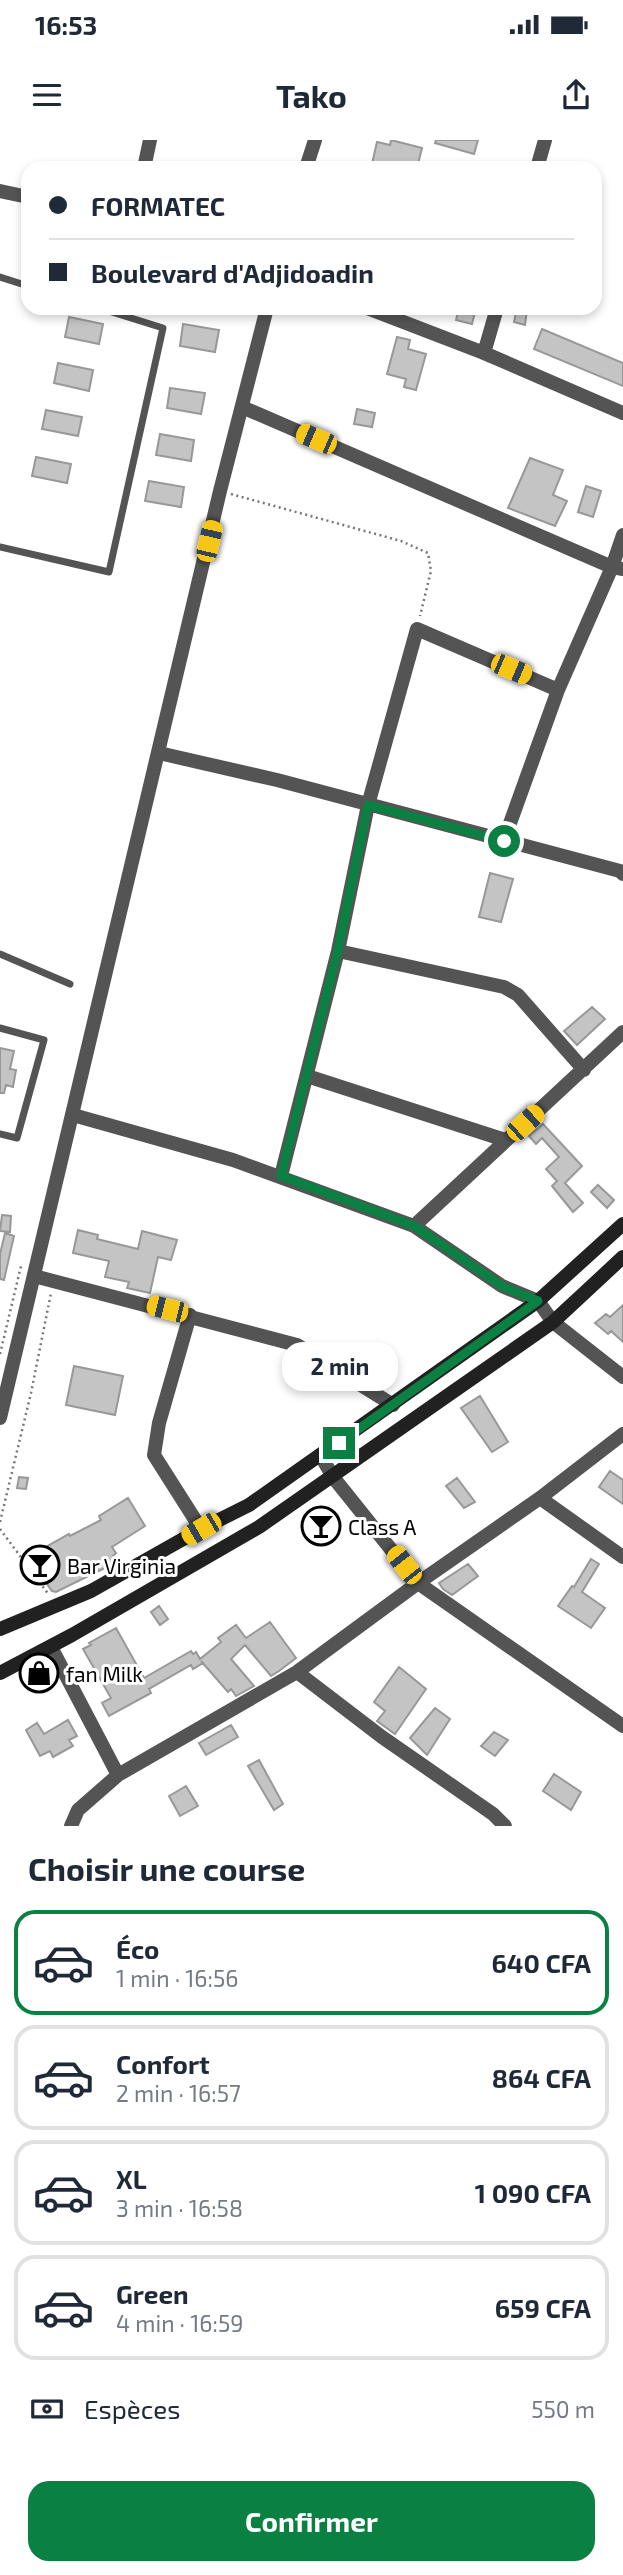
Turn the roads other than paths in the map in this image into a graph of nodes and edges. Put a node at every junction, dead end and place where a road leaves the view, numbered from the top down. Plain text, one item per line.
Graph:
1 (150, 140) edge
2 (315, 140) edge
3 (545, 140) edge
4 (146, 161) edge
5 (308, 161) edge
6 (539, 161) edge
7 (0, 191) edge
8 (21, 196) edge
9 (0, 277) edge
10 (21, 284) edge
11 (121, 315) edge
12 (265, 315) edge
13 (385, 315) edge
14 (495, 315) edge
15 (484, 353) junction
16 (242, 407) junction
17 (623, 413) edge
18 (623, 534) edge
19 (0, 547) edge
20 (617, 568) edge
21 (558, 690) junction
22 (159, 753) junction
23 (368, 805) junction
24 (504, 841) junction
25 (622, 871) edge
26 (338, 950) junction
27 (0, 954) edge
28 (71, 984) dead end
29 (0, 1028) edge
30 (623, 1032) edge
31 (584, 1070) junction
32 (307, 1076) junction
33 (73, 1115) junction
34 (0, 1134) edge
35 (505, 1140) junction
36 (281, 1176) junction
37 (623, 1224) edge
38 (414, 1226) junction
39 (623, 1257) edge
40 (34, 1276) junction
41 (538, 1301) junction
42 (190, 1315) junction
43 (553, 1322) junction
44 (623, 1377) edge
45 (393, 1405) junction
46 (0, 1418) edge
47 (623, 1434) edge
48 (321, 1456) junction
49 (333, 1477) junction
50 (540, 1498) junction
51 (201, 1529) junction
52 (623, 1557) edge
53 (418, 1583) junction
54 (0, 1629) edge
55 (51, 1647) junction
56 (297, 1672) junction
57 (0, 1673) edge
58 (623, 1726) edge
59 (118, 1774) junction
60 (71, 1826) edge
61 (505, 1826) edge

1 - 4 street
2 - 5 street
3 - 6 street
7 - 8 street
9 - 10 lane
11 - 19 lane
12 - 16 street
13 - 15 street
14 - 15 street
15 - 17 street
16 - 20 street
16 - 22 street
18 - 20 street
20 - 21 street
21 - 23 street
21 - 24 street
22 - 23 street
22 - 33 street
23 - 24 street
23 - 26 street
24 - 25 street
26 - 31 street
26 - 32 street
27 - 28 lane
29 - 34 lane
30 - 31 street
31 - 35 street
32 - 35 street
32 - 36 street
33 - 36 street
33 - 40 street
35 - 38 street
36 - 38 street
37 - 41 main road
38 - 41 street
39 - 43 main road
40 - 42 street
40 - 46 street
41 - 43 street
41 - 45 main road
42 - 45 street
42 - 51 street
43 - 44 street
43 - 49 main road
45 - 48 main road
47 - 50 street
48 - 49 street
48 - 51 main road
49 - 53 street
49 - 55 main road
50 - 52 street
50 - 53 street
51 - 54 main road
53 - 56 street
53 - 58 street
55 - 57 main road
55 - 59 street
56 - 59 street
56 - 61 street
59 - 60 street

